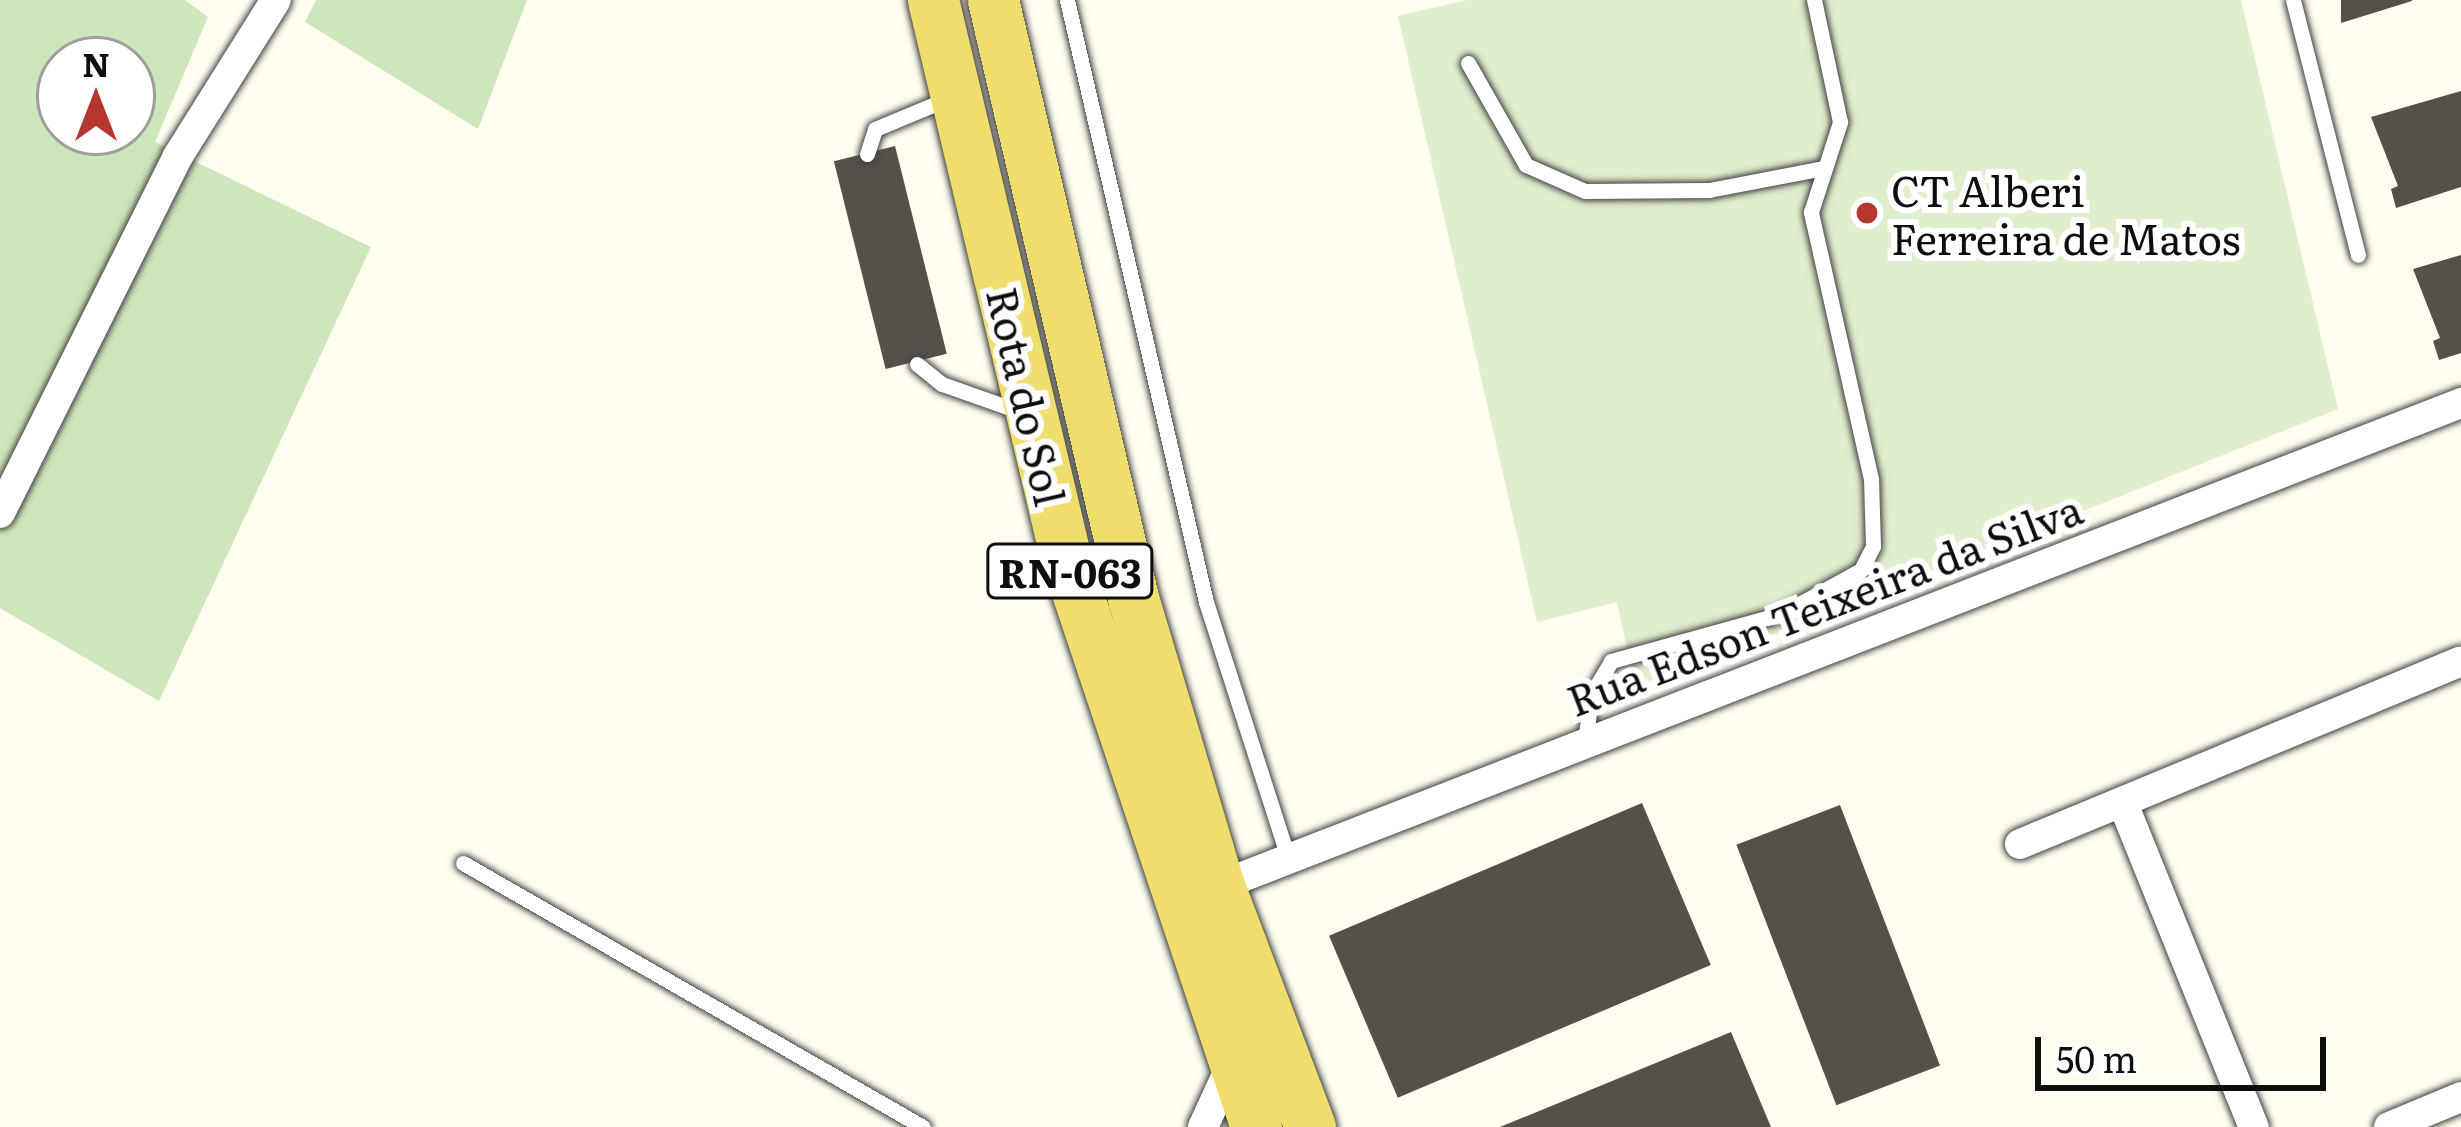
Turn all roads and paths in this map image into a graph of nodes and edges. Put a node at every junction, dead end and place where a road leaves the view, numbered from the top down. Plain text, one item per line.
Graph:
1 (276, 0) edge
2 (933, 0) edge
3 (993, 0) edge
4 (1067, 0) edge
5 (1814, 0) edge
6 (2293, 0) edge
7 (1468, 64) dead end
8 (956, 95) junction
9 (867, 154) dead end
10 (1823, 168) junction
11 (2358, 255) dead end
12 (917, 364) dead end
13 (2461, 403) edge
14 (1032, 413) junction
15 (0, 513) edge
16 (2461, 662) edge
17 (1585, 740) junction
18 (2124, 806) junction
19 (2020, 844) dead end
20 (1288, 857) junction
21 (463, 862) dead end
22 (1219, 886) junction
23 (1231, 1066) junction
24 (2461, 1096) edge
25 (923, 1127) edge
26 (1203, 1127) edge
27 (1256, 1127) edge
28 (1310, 1127) edge
29 (2254, 1127) edge
30 (2389, 1127) edge

1 - 15 street
2 - 8 main road, Rota do Sol / RN-063
3 - 22 main road, Rota do Sol / RN-063
4 - 20 lane
5 - 10 lane
6 - 11 lane
7 - 10 lane
8 - 9 lane
8 - 14 main road, Rota do Sol / RN-063
10 - 17 lane
12 - 14 lane
13 - 17 street, Rua Edson Teixeira da Silva
14 - 23 main road, Rota do Sol / RN-063
16 - 18 street
17 - 20 street, Rua Edson Teixeira da Silva
18 - 19 street
18 - 29 street
20 - 22 street, Rua Edson Teixeira da Silva
21 - 25 lane
22 - 28 main road, Rota do Sol / RN-063
23 - 26 street
23 - 27 main road, Rota do Sol / RN-063
24 - 30 street

